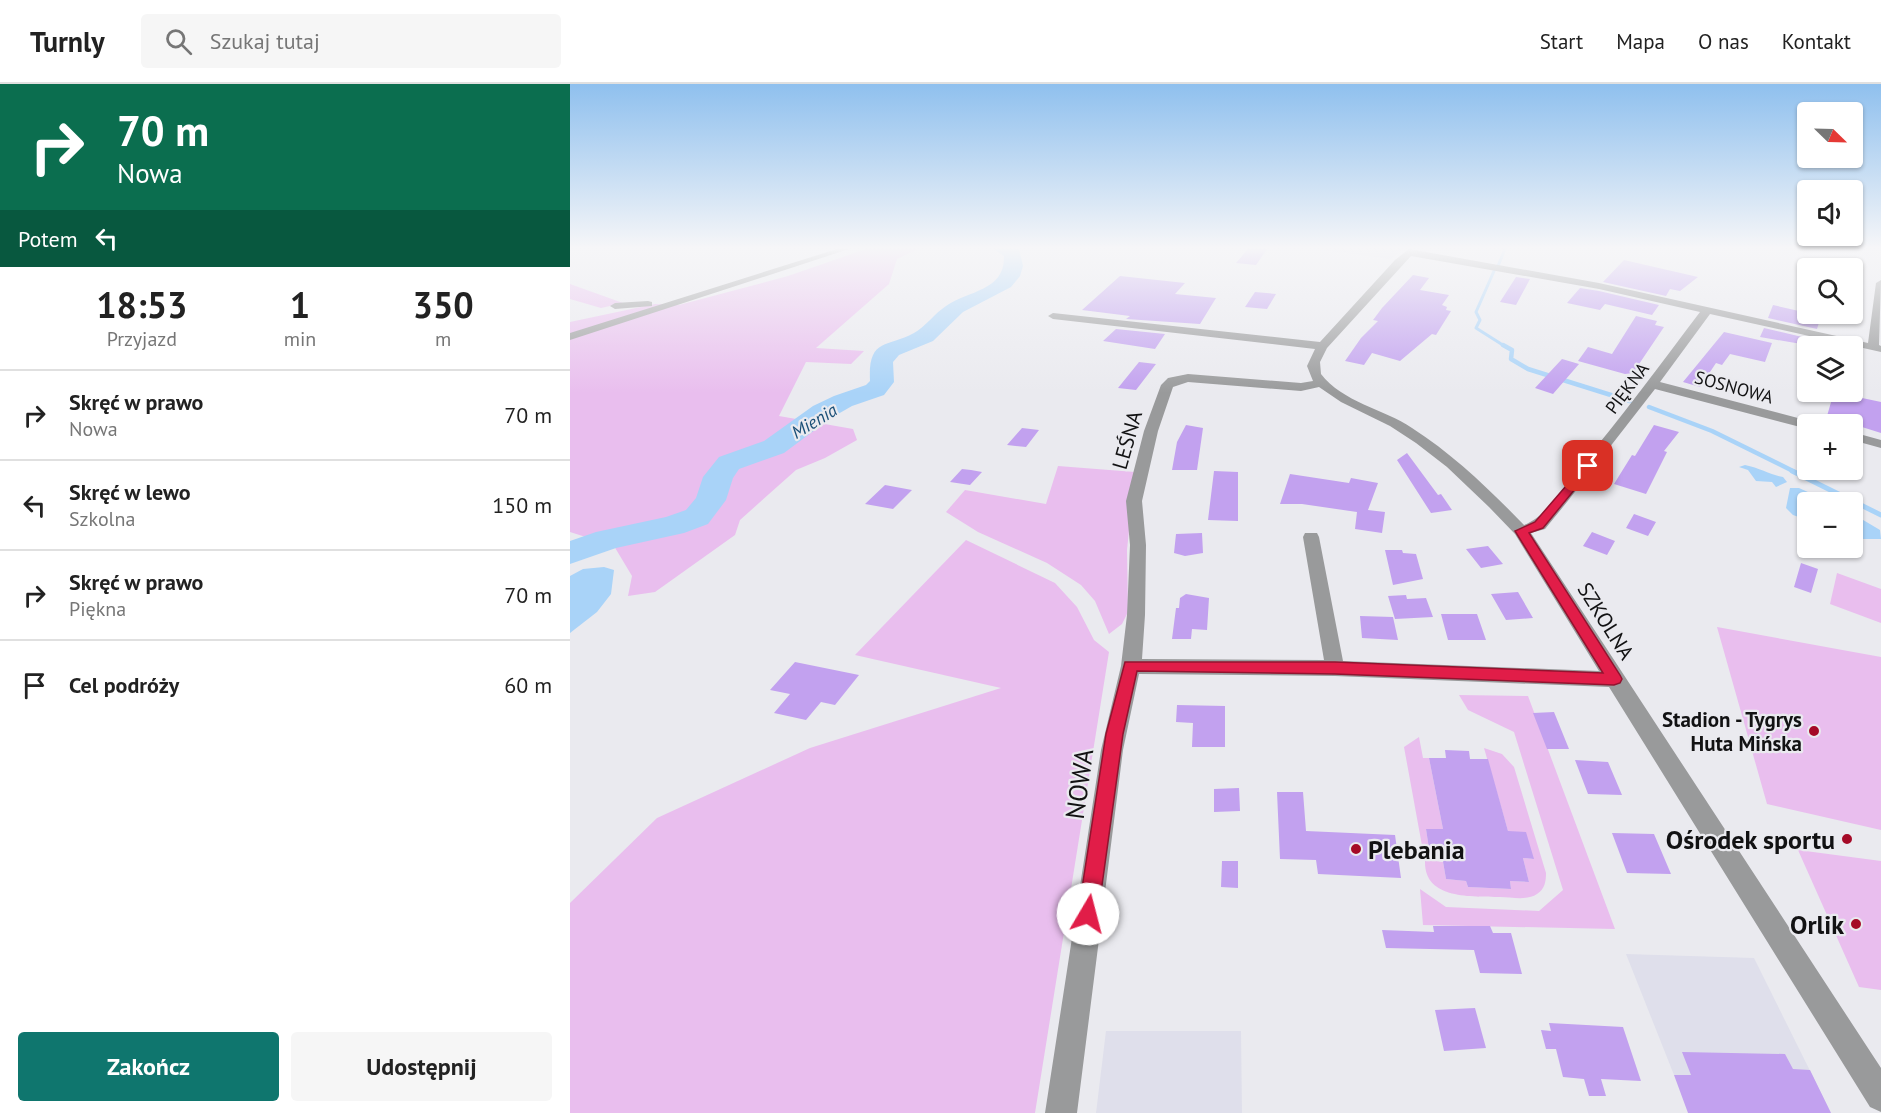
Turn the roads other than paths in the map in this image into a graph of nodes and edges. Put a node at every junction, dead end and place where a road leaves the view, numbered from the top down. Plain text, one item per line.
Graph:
1 (690, 297) edge
2 (1368, 297) edge
3 (1647, 297) edge
4 (1880, 297) edge
5 (680, 300) junction
6 (615, 306) dead end
7 (1707, 310) junction
8 (1053, 316) dead end
9 (570, 337) edge
10 (1323, 346) junction
11 (1877, 348) edge
12 (1321, 383) junction
13 (1652, 384) junction
14 (1797, 421) edge
15 (1863, 439) edge
16 (1881, 444) edge
17 (1521, 531) junction
18 (1311, 537) dead end
19 (1131, 666) junction
20 (1335, 668) junction
21 (1614, 679) junction
22 (1881, 1096) edge
23 (1061, 1113) edge

1 - 5 street
2 - 10 street
3 - 7 street
4 - 11 street
5 - 6 street
5 - 9 street
7 - 11 street
7 - 13 street, PIĘKNA
8 - 10 street
10 - 12 street
12 - 17 street, SZKOLNA
12 - 19 street, LEŚNA
13 - 14 street, SOSNOWA
13 - 17 street, PIĘKNA
15 - 16 street
17 - 21 street, SZKOLNA
18 - 20 street
19 - 20 street
19 - 23 street, NOWA
20 - 21 street
21 - 22 street, SZKOLNA

